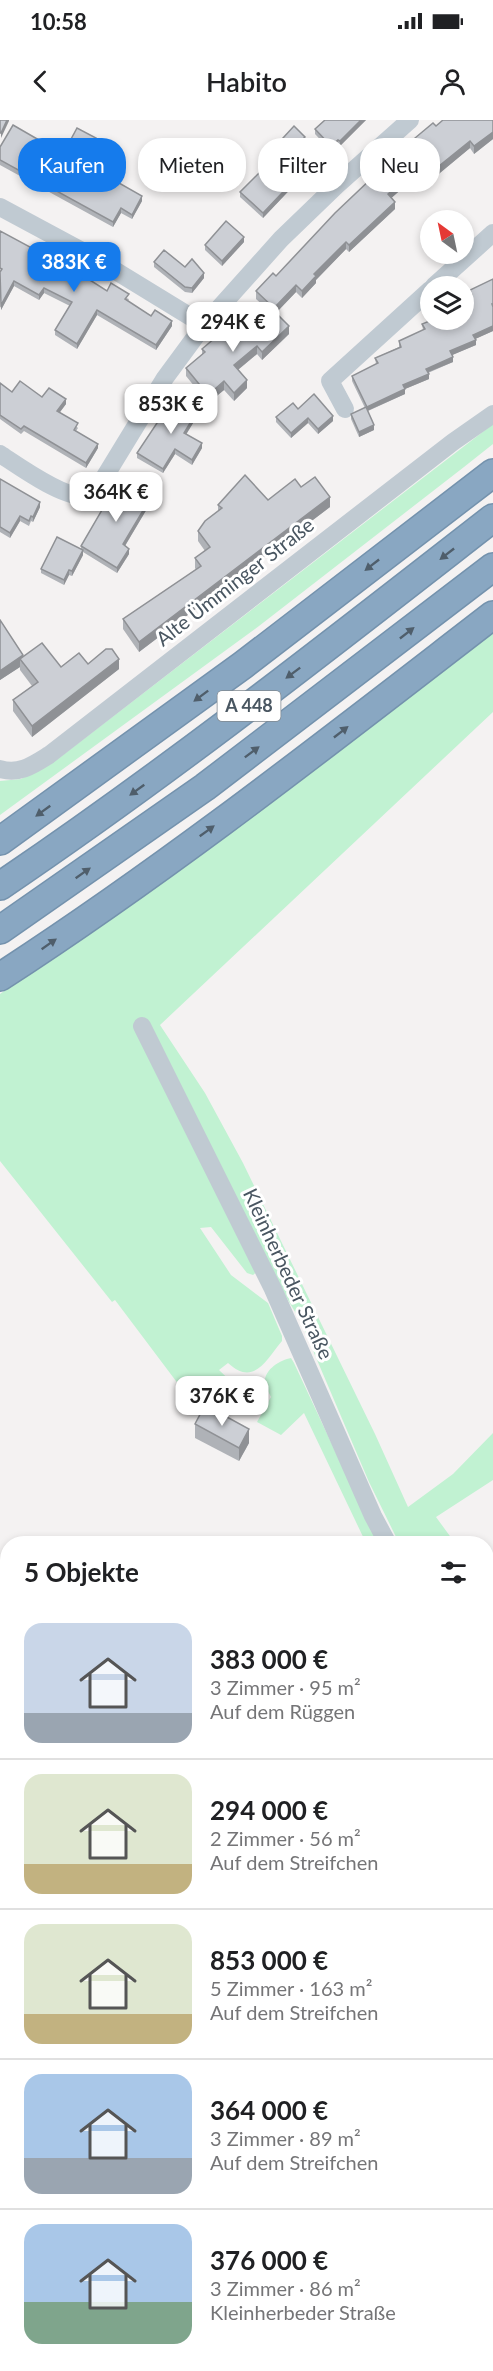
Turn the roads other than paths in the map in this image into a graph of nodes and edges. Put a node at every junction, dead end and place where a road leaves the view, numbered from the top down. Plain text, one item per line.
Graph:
1 (410, 120) edge
2 (0, 207) edge
3 (493, 233) edge
4 (445, 276) edge
5 (420, 299) edge
6 (204, 325) junction
7 (345, 409) dead end
8 (493, 414) edge
9 (0, 454) edge
10 (493, 473) edge
11 (493, 518) edge
12 (493, 567) edge
13 (493, 615) edge
14 (0, 769) edge
15 (0, 841) edge
16 (0, 886) edge
17 (0, 930) edge
18 (0, 977) edge
19 (142, 1026) dead end
20 (384, 1536) edge

1 - 6 street
2 - 6 street
3 - 4 street
5 - 7 street
6 - 9 street
8 - 14 street, Alte Ümminger Straße
10 -> 15 highway
11 -> 16 highway, A 448
17 -> 12 highway, A 448
18 -> 13 highway
19 - 20 street, Kleinherbeder Straße

